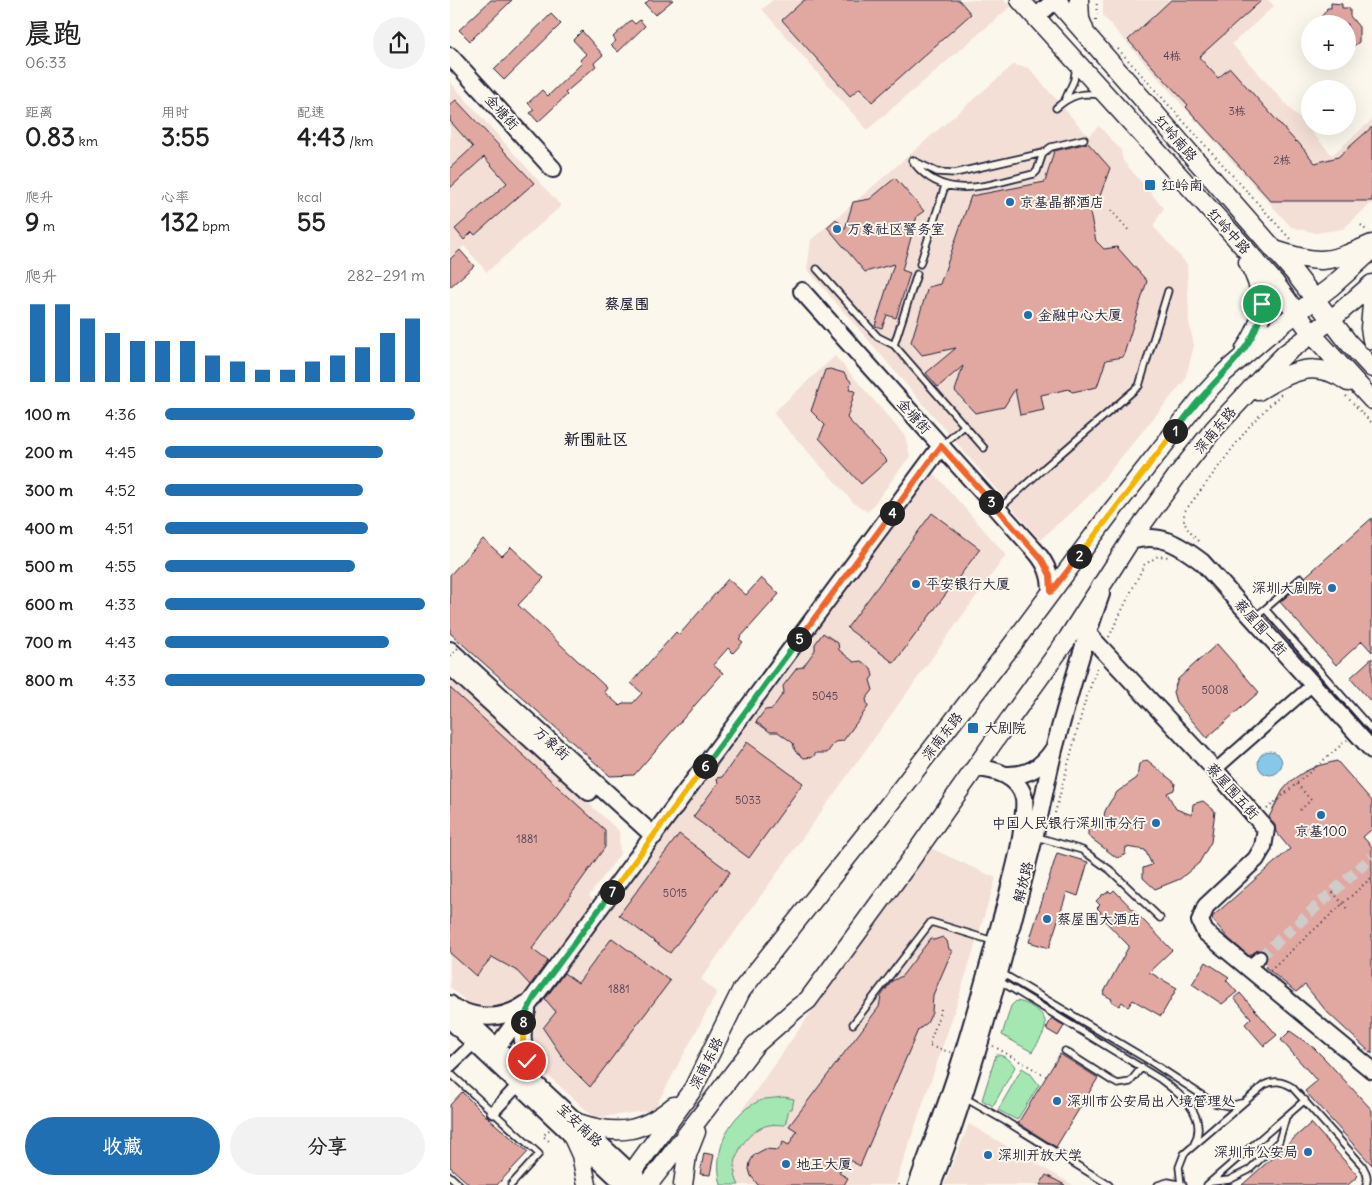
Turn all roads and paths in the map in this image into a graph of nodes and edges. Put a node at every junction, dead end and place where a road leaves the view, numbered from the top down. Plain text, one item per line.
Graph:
1 (1020, 0) edge
2 (1056, 0) edge
3 (1079, 0) edge
4 (1098, 0) edge
5 (1036, 17) junction
6 (1090, 28) junction
7 (1115, 45) dead end
8 (450, 56) edge
9 (1077, 62) junction
10 (1107, 96) junction
11 (1064, 101) junction
12 (1056, 108) dead end
13 (1084, 139) dead end
14 (1044, 153) junction
15 (553, 169) dead end
16 (946, 186) junction
17 (1111, 210) dead end
18 (1361, 225) dead end
19 (1372, 228) edge
20 (1130, 232) dead end
21 (1234, 236) junction
22 (1372, 244) edge
23 (1296, 245) dead end
24 (1274, 250) junction
25 (1372, 250) edge
26 (920, 264) dead end
27 (817, 269) dead end
28 (917, 274) dead end
29 (1372, 284) edge
30 (802, 291) dead end
31 (1168, 291) dead end
32 (1315, 299) junction
33 (1372, 304) edge
34 (1296, 314) junction
35 (1332, 319) junction
36 (1312, 334) junction
37 (1372, 340) edge
38 (894, 345) junction
39 (1372, 368) edge
40 (1225, 372) junction
41 (1284, 392) dead end
42 (1345, 396) dead end
43 (1372, 402) edge
44 (1231, 410) junction
45 (1372, 423) edge
46 (964, 426) junction
47 (941, 446) junction
48 (984, 448) dead end
49 (998, 510) junction
50 (1130, 542) junction
51 (1200, 544) dead end
52 (1171, 557) dead end
53 (1106, 578) junction
54 (1301, 578) dead end
55 (1051, 592) junction
56 (1259, 614) junction
57 (1087, 633) junction
58 (1108, 638) dead end
59 (454, 649) edge
60 (450, 656) edge
61 (1100, 660) dead end
62 (450, 666) edge
63 (1312, 684) junction
64 (1364, 731) edge
65 (1055, 747) junction
66 (1372, 750) edge
67 (975, 768) junction
68 (1215, 770) junction
69 (1005, 775) junction
70 (1296, 784) junction
71 (1299, 811) dead end
72 (1055, 813) dead end
73 (1257, 818) junction
74 (1035, 836) junction
75 (650, 840) junction
76 (1372, 877) edge
77 (1333, 892) dead end
78 (1343, 904) junction
79 (1347, 909) dead end
80 (1160, 918) dead end
81 (995, 942) junction
82 (1260, 957) tunnel mouth
83 (1247, 968) junction
84 (1265, 974) dead end
85 (999, 976) junction
86 (535, 996) junction
87 (940, 1009) dead end
88 (451, 1010) edge
89 (853, 1024) dead end
90 (474, 1042) junction
91 (993, 1046) dead end
92 (497, 1047) junction
93 (1065, 1051) dead end
94 (952, 1053) dead end
95 (450, 1066) edge
96 (1142, 1067) junction
97 (1372, 1070) edge
98 (450, 1073) edge
99 (1046, 1076) dead end
100 (519, 1084) junction
101 (537, 1085) junction
102 (693, 1089) junction
103 (963, 1097) junction
104 (1305, 1100) junction
105 (1245, 1102) junction
106 (493, 1112) junction
107 (701, 1117) junction
108 (1286, 1117) junction
109 (575, 1128) junction
110 (548, 1130) dead end
111 (549, 1141) dead end
112 (1192, 1147) junction
113 (450, 1176) edge
114 (630, 1182) edge
115 (1209, 1183) edge
116 (460, 1185) edge
117 (510, 1185) edge
118 (586, 1185) edge
119 (648, 1185) edge
120 (683, 1185) edge
121 (916, 1185) edge
122 (932, 1185) edge
123 (1109, 1185) edge
124 (1158, 1185) edge
125 (1182, 1185) edge
126 (1366, 1185) edge

1 - 5 main road, 红岭中路
2 - 5 street
2 - 6 main road, 红岭南路
3 - 6 main road
4 - 6 path
5 - 9 main road, 红岭中路
6 - 24 main road, 红岭南路
7 - 23 path
8 - 15 street, 金塘街
9 - 10 main road, 红岭中路
9 - 11 lane
10 - 11 lane
10 - 21 main road, 红岭中路
11 - 12 lane
13 - 14 lane
14 - 16 lane
14 - 16 lane
16 - 26 lane
17 - 20 path
18 - 19 path
21 - 34 main road, 红岭中路
21 - 40 main road
22 - 24 main road
24 - 32 main road, 红岭南路
25 - 32 main road, 深南东路
27 - 38 lane
28 - 38 lane
29 - 35 main road, 深南东路
30 - 47 street, 金塘街
31 - 49 lane
32 - 34 main road, 深南东路
32 - 35 main road
33 - 37 main road
34 - 36 main road, 红岭中路
34 - 40 main road, 深南东路
35 - 36 main road, 深南东路
35 - 39 main road
36 - 43 main road, 红岭中路
36 - 44 main road, 深南东路
38 - 46 lane
40 - 55 main road, 深南东路
41 - 51 path
42 - 45 path
43 - 44 main road
44 - 50 main road, 深南东路
46 - 47 lane
46 - 48 lane
47 - 49 street, 金塘街
47 - 75 street
49 - 55 street, 金塘街
50 - 53 main road, 深南东路
50 - 56 street, 蔡屋围一街
52 - 58 path
53 - 57 street, 解放路
53 - 67 main road, 深南东路
54 - 56 lane
55 - 102 main road, 深南东路
56 - 63 street, 蔡屋围一街
56 - 64 lane
57 - 65 street, 解放路
57 - 68 street, 蔡屋围五街
59 - 60 path, bridge
59 - 75 street, 万象街
61 - 72 path
62 - 75 street, 万象街
63 - 64 street, 蔡屋围一街
63 - 68 street
64 - 66 street, 蔡屋围一街
64 - 70 path
65 - 69 street
65 - 74 street, 解放路
67 - 69 street
67 - 107 main road, 深南东路
68 - 73 street, 蔡屋围五街
69 - 81 street, 解放路
70 - 71 path
70 - 73 path
73 - 83 street, 蔡屋围五街
74 - 80 lane
74 - 85 street, 解放路
75 - 86 street
76 - 78 path
77 - 78 path
78 - 79 path
78 - 84 path
81 - 89 lane
81 - 121 street, 解放路
82 - 83 street
83 - 97 street, 蔡屋围五街
85 - 96 lane
85 - 103 street, 解放路
85 - 105 lane
86 - 88 street
86 - 92 street
86 - 101 street
87 - 94 path
88 - 90 street, 宝安南路
88 - 92 street, 宝安南路
90 - 95 street
90 - 100 street, 宝安南路
91 - 99 path
92 - 101 street, 宝安南路
93 - 96 lane
96 - 112 lane
98 - 106 lane
100 - 106 street
100 - 109 street, 宝安南路
101 - 109 street, 宝安南路
102 - 109 main road
102 - 114 main road, 深南东路
103 - 122 street, 解放路
103 - 123 lane
104 - 105 lane
104 - 108 lane
104 - 126 lane
105 - 112 lane
106 - 117 lane
107 - 119 main road, 深南东路
107 - 120 main road
108 - 115 lane
108 - 115 lane
109 - 114 street, 宝安南路
109 - 118 main road
110 - 111 path
112 - 125 lane
113 - 116 lane
124 - 125 lane

